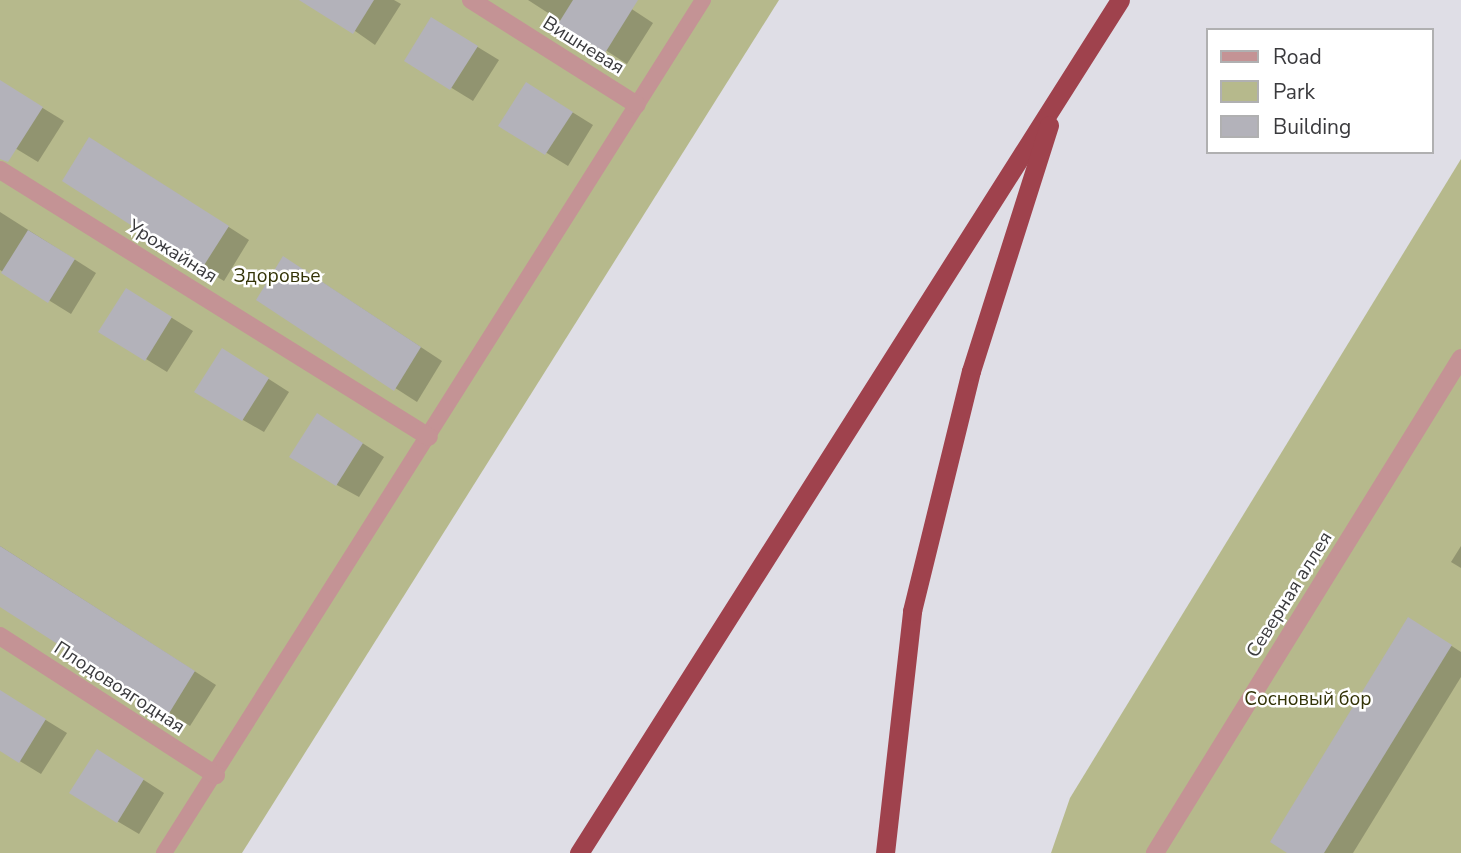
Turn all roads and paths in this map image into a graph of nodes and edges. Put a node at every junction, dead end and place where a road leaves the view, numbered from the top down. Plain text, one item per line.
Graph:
1 (471, 0) edge
2 (703, 0) edge
3 (1120, 0) edge
4 (1056, 101) junction
5 (637, 105) junction
6 (0, 170) edge
7 (1461, 358) edge
8 (429, 436) junction
9 (0, 636) edge
10 (216, 775) junction
11 (164, 853) edge
12 (579, 853) edge
13 (885, 853) edge
14 (1155, 853) edge

1 - 5 street, Вишневая
2 - 5 lane
3 - 4 highway
4 - 12 highway
4 - 13 highway
5 - 8 lane
6 - 8 street, Урожайная
7 - 14 street, Северная аллея
8 - 10 lane
9 - 10 street, Плодовоягодная
10 - 11 lane

